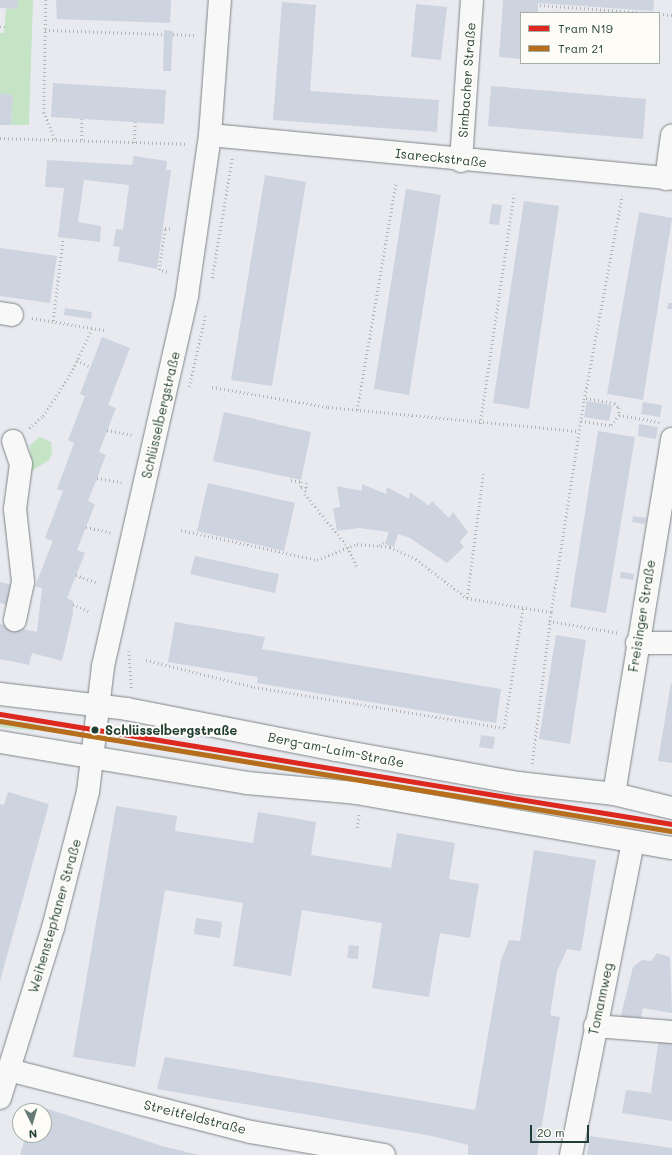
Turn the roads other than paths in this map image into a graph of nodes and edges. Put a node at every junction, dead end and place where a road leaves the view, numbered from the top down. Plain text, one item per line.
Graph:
1 (220, 0) edge
2 (472, 0) edge
3 (672, 135) edge
4 (209, 140) junction
5 (461, 161) junction
6 (669, 179) edge
7 (669, 431) edge
8 (13, 440) road end
9 (14, 620) dead end
10 (638, 640) junction
11 (672, 643) edge
12 (0, 694) edge
13 (100, 705) junction
14 (96, 731) joint
15 (0, 742) edge
16 (93, 757) junction
17 (614, 794) junction
18 (672, 808) edge
19 (633, 844) junction
20 (672, 848) edge
21 (595, 1026) junction
22 (672, 1032) edge
23 (9, 1070) junction
24 (0, 1098) edge
25 (384, 1155) edge
26 (571, 1155) edge

1 - 4 street, Schlüsselbergstraße
2 - 5 street, Simbacher Straße
3 - 6 street
4 - 5 street, Isareckstraße
4 - 13 street, Schlüsselbergstraße
5 - 6 street, Isareckstraße
7 - 10 street, Freisinger Straße
8 - 9 street
10 - 11 street
10 - 17 street, Freisinger Straße
12 - 13 street, Berg-am-Laim-Straße
13 - 14 street, Schlüsselbergstraße
13 - 17 street, Berg-am-Laim-Straße
14 - 16 street, Weihenstephaner Straße
15 - 16 street
16 - 19 street
16 - 23 street, Weihenstephaner Straße
17 - 18 street, Berg-am-Laim-Straße
19 - 20 street
19 - 21 street, Tomannweg
21 - 22 street
21 - 26 street, Tomannweg
23 - 24 street, Weihenstephaner Straße
23 - 25 street, Streitfeldstraße

